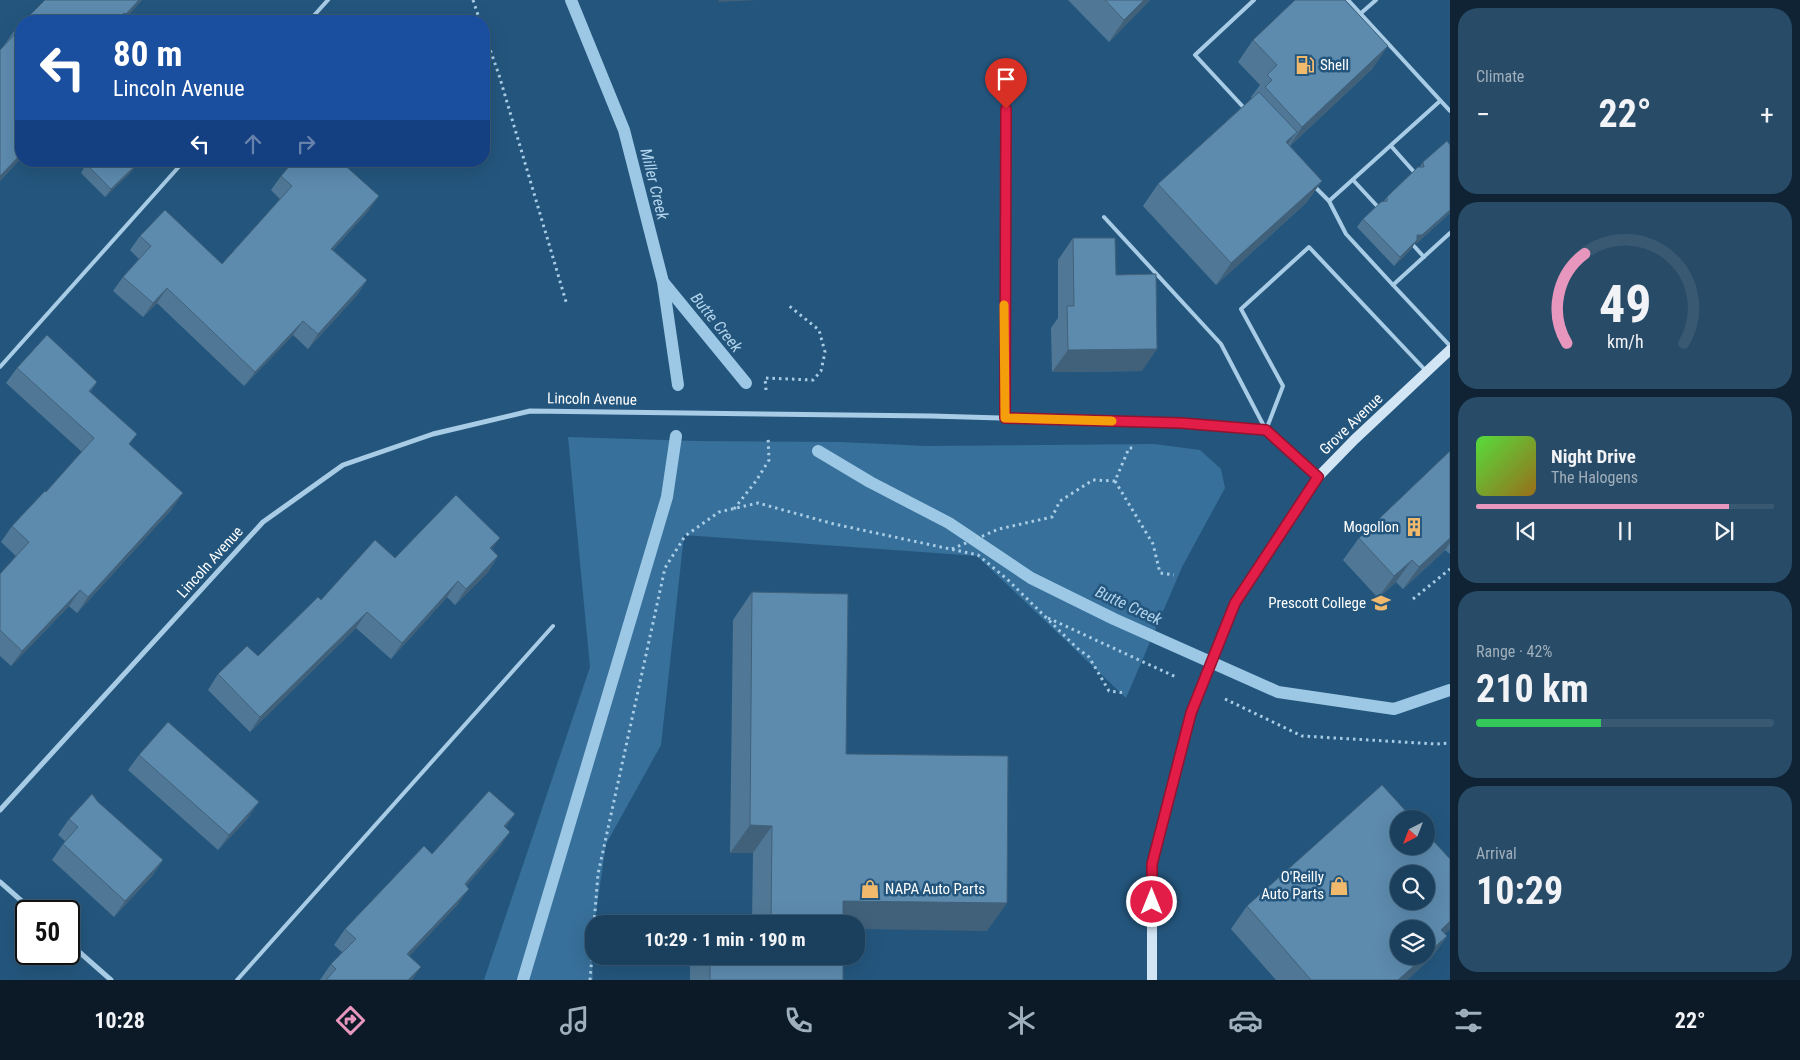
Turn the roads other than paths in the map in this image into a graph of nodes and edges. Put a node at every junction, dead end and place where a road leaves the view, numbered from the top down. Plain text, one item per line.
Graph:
1 (328, 0) edge
2 (1254, 0) edge
3 (1348, 0) edge
4 (1376, 0) edge
5 (1360, 14) junction
6 (314, 15) edge
7 (1006, 70) dead end
8 (1440, 101) junction
9 (1450, 112) edge
10 (1249, 114) edge
11 (1390, 146) junction
12 (179, 167) edge
13 (1415, 173) edge
14 (1309, 179) edge
15 (1353, 180) junction
16 (1329, 201) junction
17 (1378, 207) edge
18 (1104, 217) dead end
19 (1450, 233) edge
20 (1414, 246) edge
21 (1424, 257) junction
22 (1393, 285) junction
23 (1450, 346) edge
24 (1450, 350) edge
25 (0, 367) edge
26 (1426, 372) junction
27 (1005, 418) junction
28 (1266, 430) junction
29 (1318, 477) junction
30 (553, 626) dead end
31 (0, 810) edge
32 (0, 882) edge
33 (20, 900) edge
34 (80, 953) edge
35 (111, 980) edge
36 (237, 980) edge
37 (1152, 980) edge

1 - 6 lane
2 - 10 lane
3 - 5 lane
4 - 5 lane
5 - 8 lane
7 - 27 lane
8 - 9 lane
8 - 11 lane
11 - 13 lane
11 - 15 lane
12 - 25 lane
14 - 16 lane
15 - 16 lane
15 - 17 lane
16 - 22 lane
18 - 28 lane
19 - 21 lane
20 - 21 lane
21 - 22 lane
22 - 23 lane
24 - 26 main road, Grove Avenue
26 - 28 lane
26 - 29 main road, Grove Avenue
27 - 28 street, Lincoln Avenue
27 - 31 street, Lincoln Avenue
28 - 29 street
29 - 37 main road, Grove Avenue, bridge
30 - 36 lane
32 - 33 street
34 - 35 street

